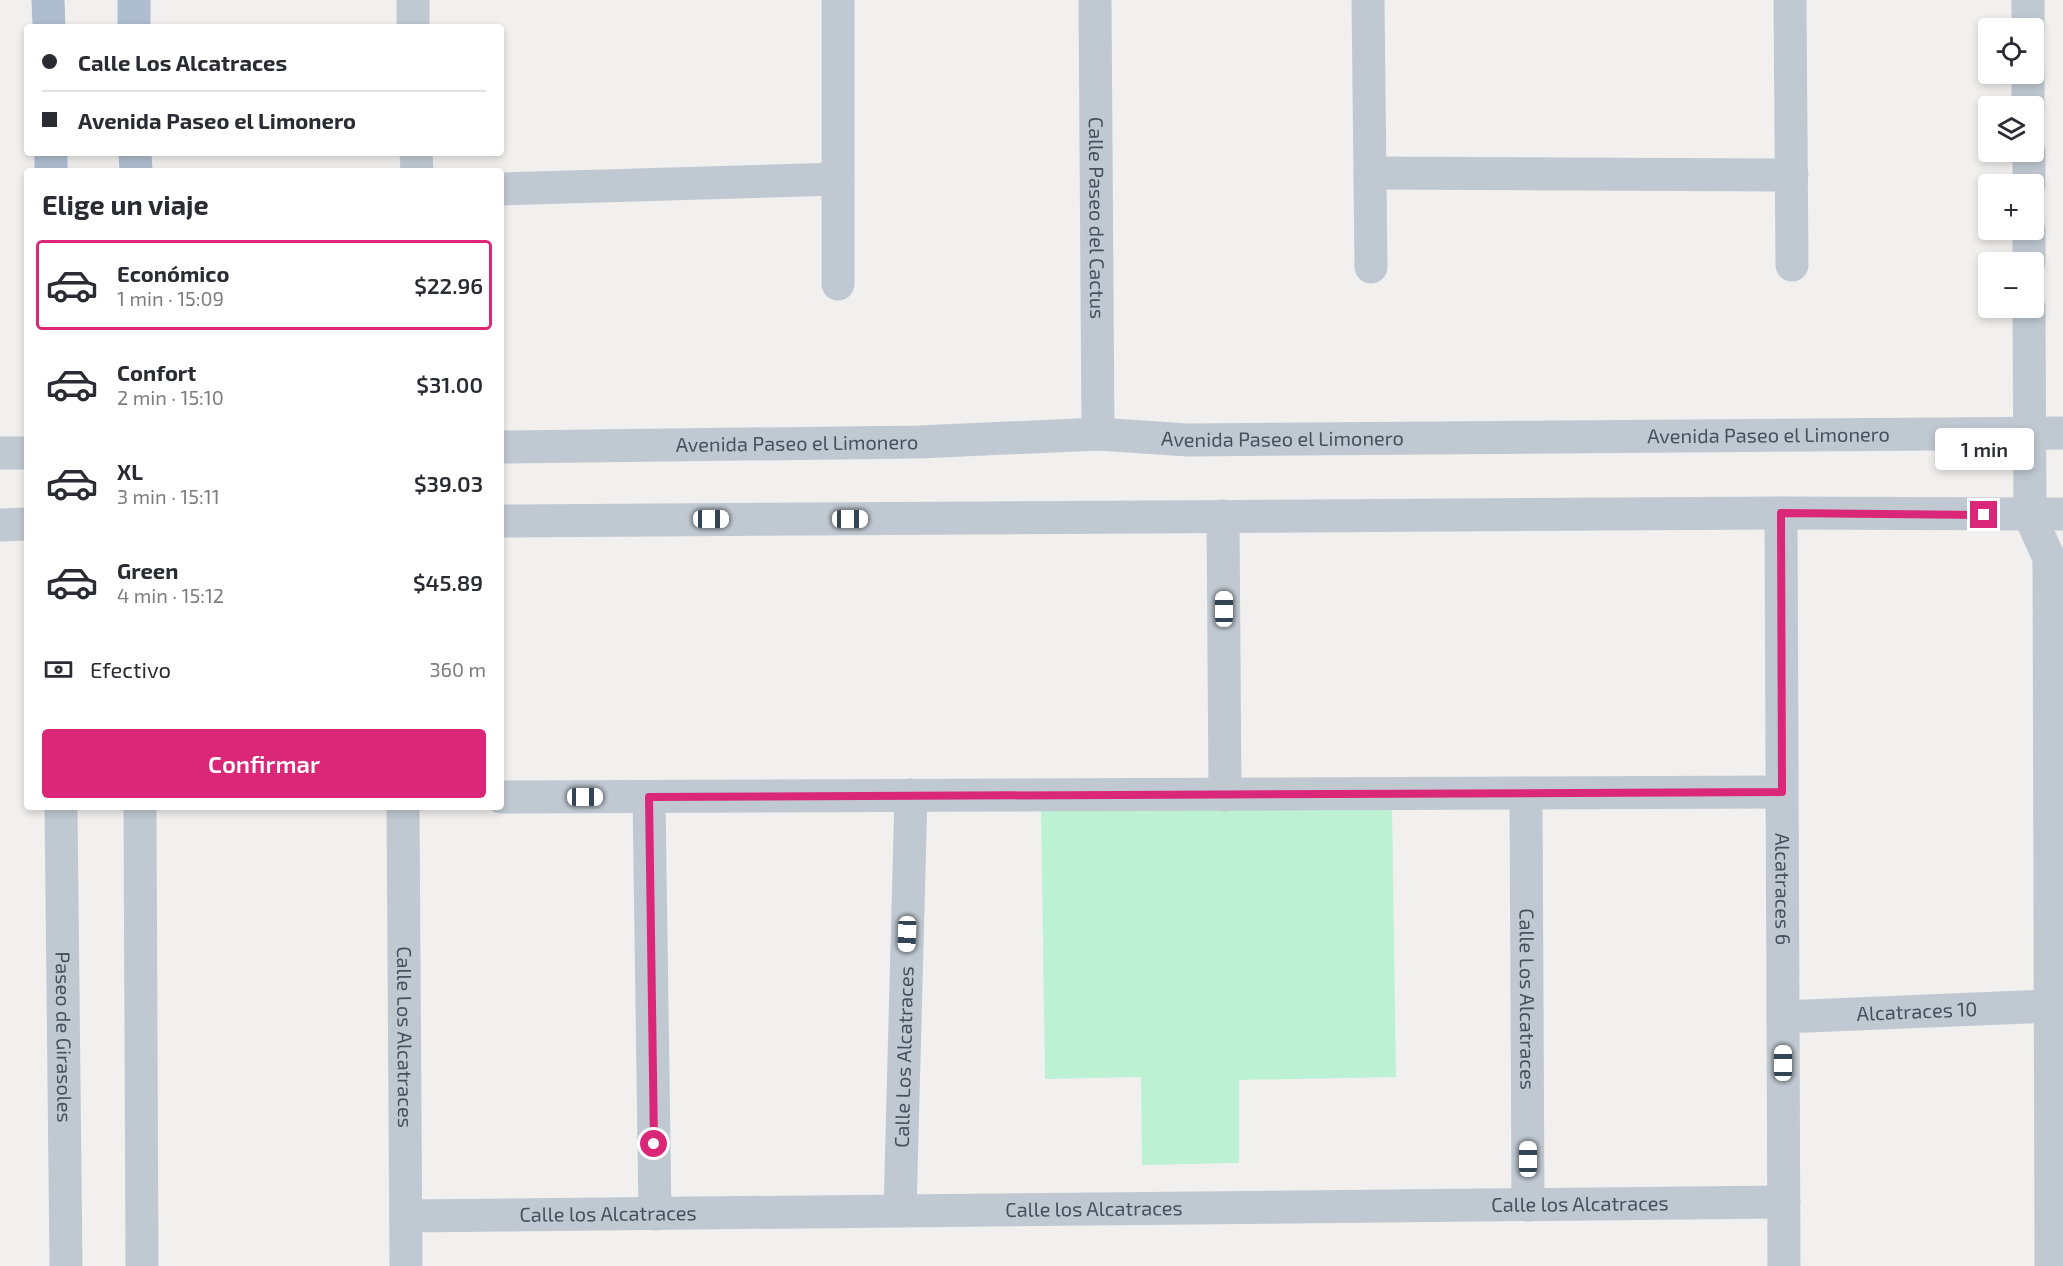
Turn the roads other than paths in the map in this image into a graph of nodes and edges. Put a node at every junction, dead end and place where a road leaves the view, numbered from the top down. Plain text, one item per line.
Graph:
1 (48, 0) edge
2 (134, 0) edge
3 (413, 0) edge
4 (838, 0) edge
5 (1095, 0) edge
6 (1368, 0) edge
7 (1790, 0) edge
8 (2028, 0) edge
9 (2028, 18) edge
10 (49, 24) edge
11 (134, 24) edge
12 (413, 24) edge
13 (1370, 173) junction
14 (1792, 175) junction
15 (838, 179) junction
16 (504, 189) edge
17 (1792, 265) dead end
18 (1371, 267) dead end
19 (838, 284) dead end
20 (2029, 318) edge
21 (2030, 433) junction
22 (2063, 433) edge
23 (1098, 434) junction
24 (504, 447) edge
25 (0, 453) edge
26 (24, 453) edge
27 (1781, 513) junction
28 (2063, 514) edge
29 (1223, 516) junction
30 (2030, 516) junction
31 (504, 520) edge
32 (0, 525) edge
33 (24, 525) edge
34 (2056, 548) edge
35 (1782, 792) junction
36 (1526, 793) junction
37 (911, 795) junction
38 (1225, 795) junction
39 (504, 797) edge
40 (649, 797) junction
41 (61, 810) edge
42 (140, 810) edge
43 (404, 810) edge
44 (2049, 1006) junction
45 (1783, 1017) junction
46 (1784, 1202) junction
47 (1528, 1205) junction
48 (900, 1211) junction
49 (655, 1214) junction
50 (405, 1216) junction
51 (66, 1266) edge
52 (142, 1266) edge
53 (406, 1266) edge
54 (1784, 1266) edge
55 (2051, 1266) edge

1 - 10 main road
2 - 11 main road
3 - 12 street
4 - 15 street
5 - 23 street, Calle Paseo del Cactus
6 - 13 street
7 - 14 street
8 - 9 street
13 - 14 street
13 - 18 street
14 - 17 street
15 - 16 street
15 - 19 street
20 - 21 street
21 - 22 street, Avenida Paseo el Limonero
21 - 23 street, Avenida Paseo el Limonero
21 - 30 street
23 - 24 street, Avenida Paseo el Limonero
25 - 26 street
27 - 29 street
27 - 30 street
27 - 35 street, Alcatraces 6
28 - 30 street
29 - 31 street
29 - 38 street
30 - 34 street
32 - 33 street
34 - 44 street
35 - 36 street
35 - 45 street, Alcatraces 6
36 - 38 street
36 - 47 street, Calle Los Alcatraces
37 - 38 street
37 - 40 street
37 - 48 street, Calle Los Alcatraces
39 - 40 street
40 - 49 street, Calle Los Alcatraces
41 - 51 street, Paseo de Girasoles
42 - 52 street
43 - 50 street, Calle Los Alcatraces
44 - 45 street, Alcatraces 10
44 - 55 street
45 - 46 street, Alcatraces 6
46 - 47 street, Calle los Alcatraces
46 - 54 street, Alcatraces 6
47 - 48 street, Calle los Alcatraces
48 - 49 street, Calle los Alcatraces
49 - 50 street, Calle los Alcatraces
50 - 53 street, Calle Los Alcatraces

